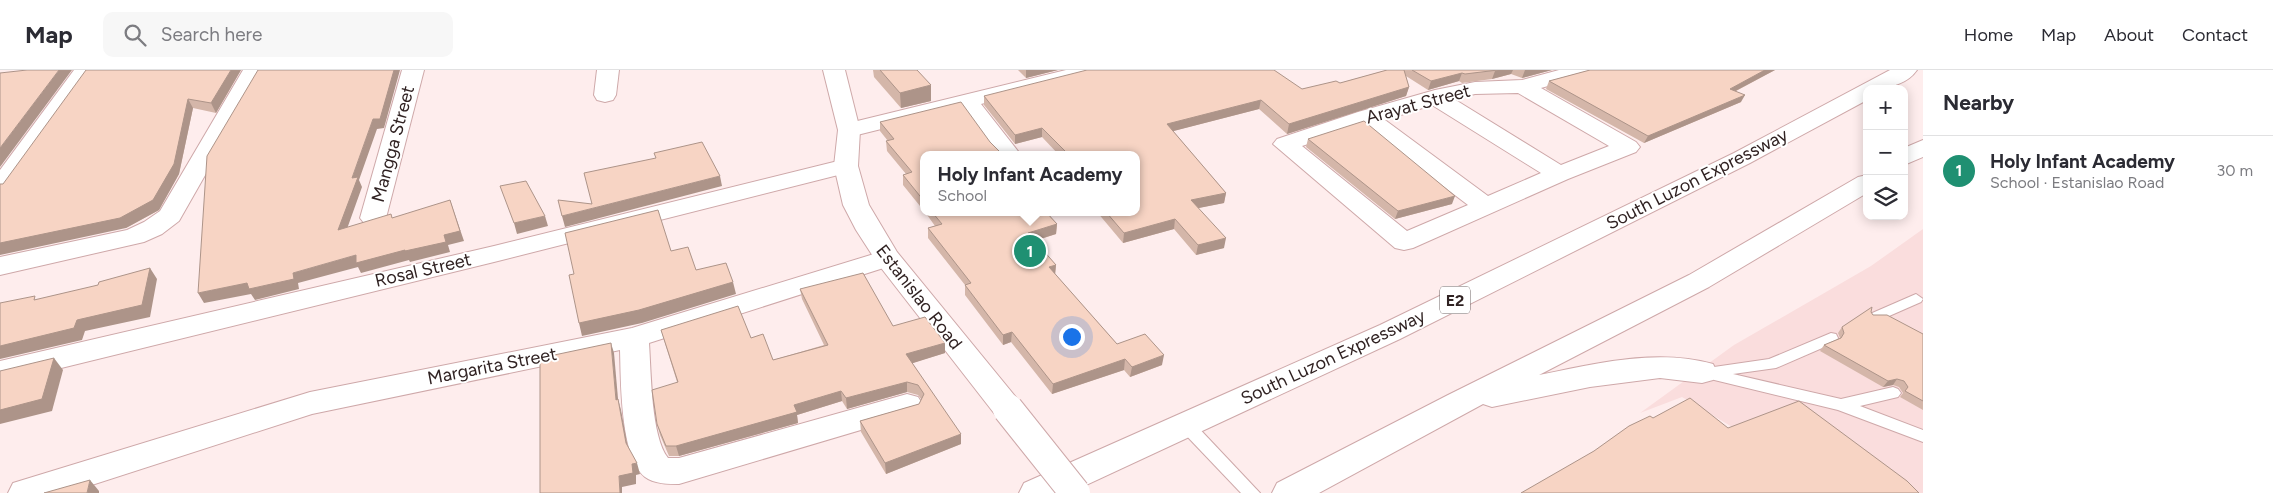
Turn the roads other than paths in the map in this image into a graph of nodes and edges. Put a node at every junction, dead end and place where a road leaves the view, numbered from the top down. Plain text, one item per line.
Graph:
1 (84, 70) edge
2 (254, 70) edge
3 (413, 70) edge
4 (608, 70) edge
5 (834, 70) edge
6 (1092, 70) edge
7 (1584, 70) edge
8 (1906, 70) edge
9 (1878, 85) edge
10 (1522, 86) junction
11 (1863, 93) edge
12 (606, 95) dead end
13 (1436, 97) junction
14 (967, 101) junction
15 (1366, 117) junction
16 (848, 130) junction
17 (1923, 147) edge
18 (1006, 151) edge
19 (1908, 156) edge
20 (846, 166) junction
21 (1559, 174) junction
22 (1863, 184) edge
23 (0, 187) edge
24 (1487, 207) junction
25 (373, 218) edge
26 (887, 258) junction
27 (0, 266) edge
28 (1921, 298) edge
29 (1876, 317) edge
30 (634, 337) junction
31 (1831, 338) dead end
32 (0, 372) edge
33 (1702, 372) junction
34 (1893, 393) dead end
35 (1459, 403) junction
36 (908, 405) edge
37 (1841, 405) junction
38 (1187, 426) junction
39 (1923, 436) edge
40 (25, 493) edge
41 (1036, 493) edge
42 (1074, 493) edge
43 (1252, 493) edge
44 (1289, 493) edge

1 - 23 main road
2 - 27 main road
3 - 25 main road, Mangga Street
4 - 12 main road
5 - 16 main road, Estanislao Road
6 - 14 main road
7 - 10 main road, Arayat Street
8 - 9 main road
10 - 13 main road, Arayat Street
10 - 21 main road
11 - 38 main road, South Luzon Expressway / E2
13 - 15 main road, Arayat Street
13 - 21 main road
14 - 16 main road
14 - 18 main road
15 - 24 main road
15 - 24 main road, Arayat Street
16 - 20 main road, Estanislao Road
17 - 19 main road
20 - 26 main road, Estanislao Road
20 - 32 main road, Rosal Street
21 - 24 main road
22 - 35 main road
26 - 30 main road, Margarita Street
26 - 42 main road, Estanislao Road, bridge
28 - 29 lane
30 - 36 main road
30 - 40 main road, Margarita Street
31 - 33 lane
33 - 35 main road
33 - 37 lane
34 - 37 lane
35 - 44 main road
37 - 39 lane
38 - 41 main road, South Luzon Expressway / E2
38 - 43 lane

